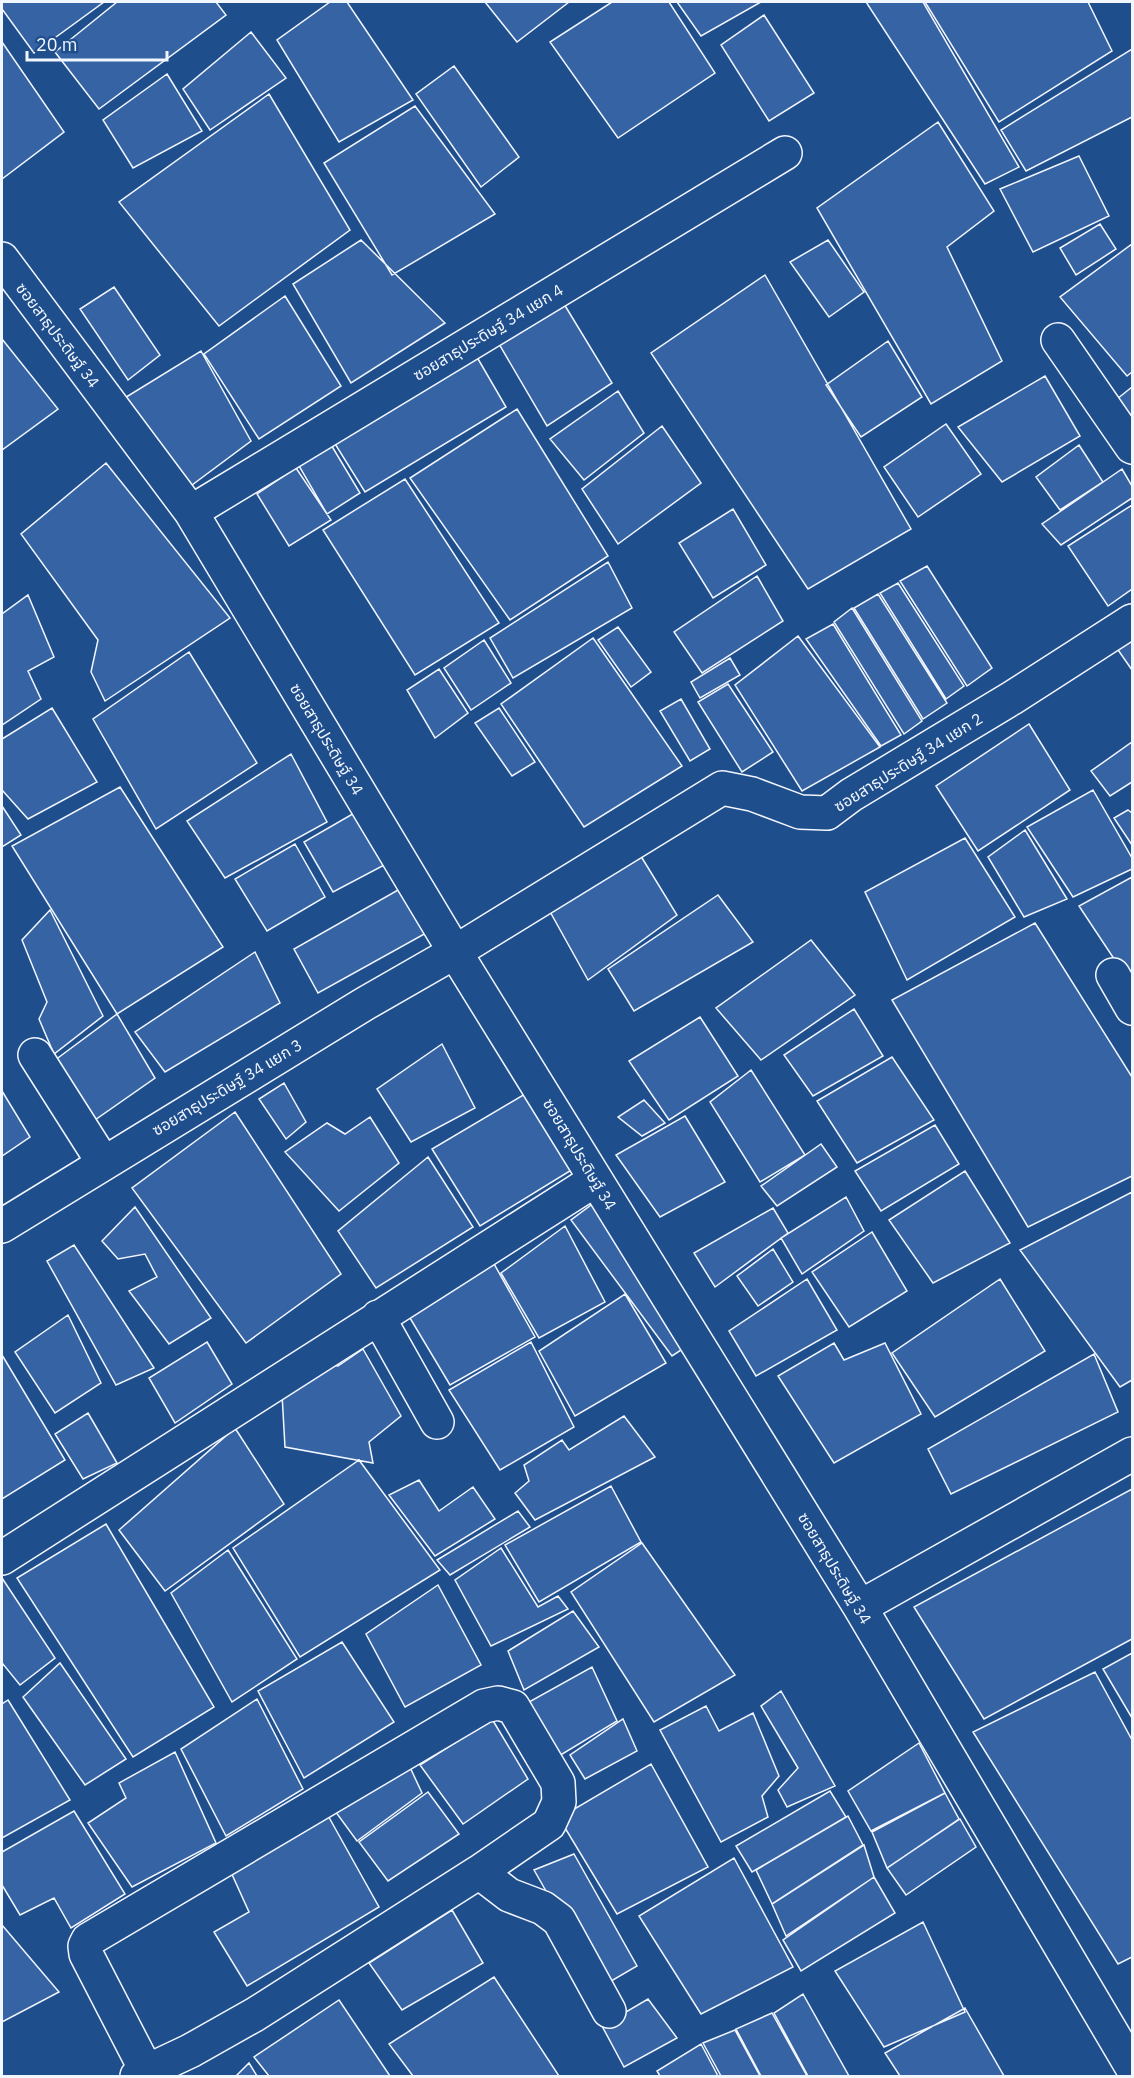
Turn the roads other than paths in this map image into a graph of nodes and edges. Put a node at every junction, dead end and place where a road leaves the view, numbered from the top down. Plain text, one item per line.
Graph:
1 (785, 153) dead end
2 (2, 259) edge
3 (1058, 340) dead end
4 (1132, 447) edge
5 (191, 512) junction
6 (1132, 621) edge
7 (455, 952) junction
8 (1113, 975) dead end
9 (1132, 1008) edge
10 (35, 1055) dead end
11 (103, 1162) junction
12 (595, 1180) junction
13 (2, 1226) edge
14 (378, 1317) junction
15 (437, 1422) dead end
16 (1132, 1454) edge
17 (2, 1558) edge
18 (860, 1607) junction
19 (479, 1872) junction
20 (609, 2011) dead end
21 (1132, 2067) edge
22 (142, 2074) edge

1 - 5 street, ซอยสาธุประดิษฐ์ 34 แยก 4
2 - 5 street, ซอยสาธุประดิษฐ์ 34
3 - 4 street
5 - 7 street, ซอยสาธุประดิษฐ์ 34
6 - 7 street, ซอยสาธุประดิษฐ์ 34 แยก 2
7 - 11 street, ซอยสาธุประดิษฐ์ 34 แยก 3
7 - 12 street, ซอยสาธุประดิษฐ์ 34
8 - 9 street
10 - 11 street
11 - 13 street, ซอยสาธุประดิษฐ์ 34 แยก 3
12 - 14 street
12 - 18 street, ซอยสาธุประดิษฐ์ 34
14 - 15 street
14 - 17 street
16 - 18 street
18 - 21 street, ซอยสาธุประดิษฐ์ 34
19 - 20 street
19 - 22 street
19 - 22 street

